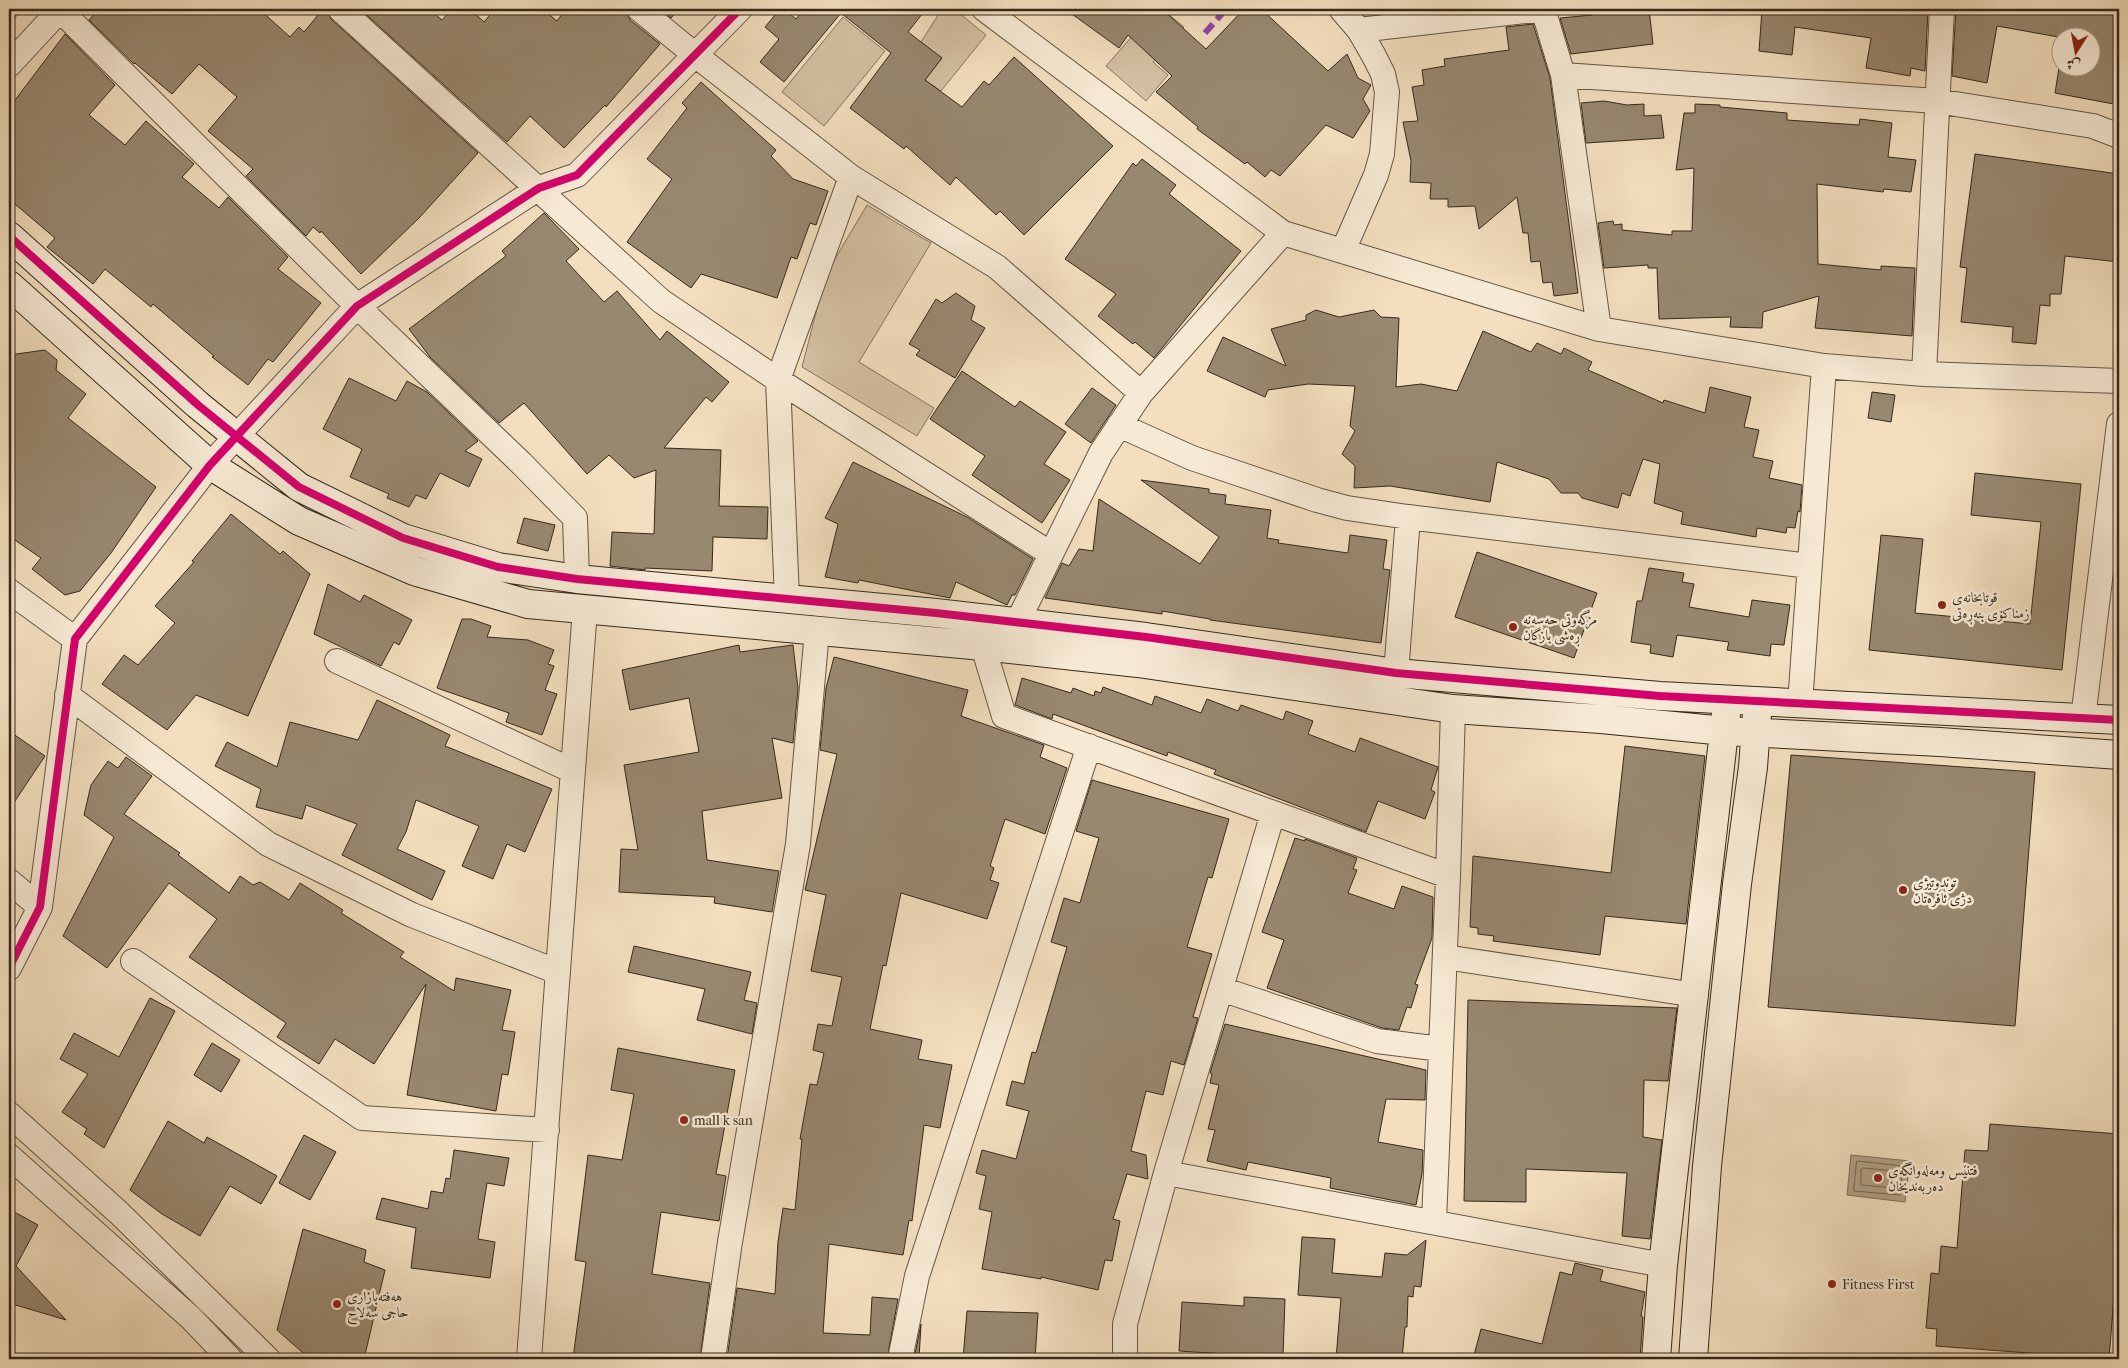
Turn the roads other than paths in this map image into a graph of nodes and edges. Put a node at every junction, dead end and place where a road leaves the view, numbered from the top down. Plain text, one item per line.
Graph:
1 (340, 9) edge
2 (639, 9) edge
3 (740, 9) edge
4 (984, 9) edge
5 (1341, 9) edge
6 (1543, 9) edge
7 (1942, 9) edge
8 (61, 10) edge
9 (1359, 30) junction
10 (694, 54) junction
11 (9, 65) edge
12 (1563, 75) junction
13 (1937, 101) junction
14 (2119, 136) edge
15 (850, 177) junction
16 (539, 188) junction
17 (1282, 233) junction
18 (9, 236) edge
19 (1343, 252) junction
20 (9, 286) edge
21 (358, 306) junction
22 (1599, 329) junction
23 (1824, 366) junction
24 (1924, 374) junction
25 (778, 380) junction
26 (2119, 381) edge
27 (1141, 393) junction
28 (2119, 424) edge
29 (1119, 425) junction
30 (237, 437) junction
31 (210, 465) junction
32 (1408, 517) junction
33 (1051, 554) junction
34 (1809, 566) junction
35 (577, 578) junction
36 (9, 591) edge
37 (787, 599) junction
38 (585, 609) junction
39 (1017, 622) junction
40 (817, 631) junction
41 (75, 639) junction
42 (983, 646) junction
43 (337, 661) dead end
44 (1396, 673) junction
45 (67, 695) junction
46 (1728, 700) junction
47 (1757, 702) junction
48 (1800, 704) junction
49 (1453, 709) junction
50 (2083, 719) junction
51 (2119, 720) edge
52 (1725, 731) junction
53 (1756, 732) junction
54 (1088, 746) junction
55 (2119, 755) edge
56 (573, 771) junction
57 (1273, 813) junction
58 (1448, 876) junction
59 (9, 880) edge
60 (40, 907) junction
61 (1445, 957) junction
62 (133, 961) dead end
63 (9, 968) edge
64 (558, 972) junction
65 (1221, 989) junction
66 (1696, 995) junction
67 (1441, 1050) junction
68 (9, 1114) edge
69 (546, 1130) junction
70 (9, 1156) edge
71 (1166, 1173) junction
72 (1434, 1222) junction
73 (1663, 1265) junction
74 (230, 1359) edge
75 (268, 1359) edge
76 (529, 1359) edge
77 (713, 1359) edge
78 (900, 1359) edge
79 (1125, 1359) edge
80 (1656, 1359) edge
81 (1693, 1359) edge

1 - 16 street
2 - 10 street
3 - 10 street
4 - 17 street
5 - 9 street
6 - 9 street
6 - 12 street
7 - 13 street
8 - 11 street
8 - 21 street
9 - 19 street
10 - 15 street
10 - 16 street
12 - 13 street
12 - 22 street
13 - 14 street
13 - 24 street
15 - 25 street
15 - 27 street
16 - 21 street
16 - 25 street
17 - 19 street
17 - 27 street
18 - 30 street
19 - 22 street
20 - 31 street
21 - 30 street
21 - 35 street
22 - 23 street
23 - 24 street
23 - 34 street
24 - 26 street
25 - 33 street
25 - 37 street
27 - 29 street
28 - 50 street
29 - 32 street
29 - 33 street
30 - 31 street
30 - 35 street
31 - 38 street
31 - 41 street
32 - 34 street
32 - 44 street
33 - 39 street
34 - 48 street
35 - 37 street
36 - 41 street
37 - 39 street
38 - 40 street
38 - 56 street
39 - 44 street
40 - 42 street
40 - 77 street
41 - 45 street
42 - 49 street
42 - 54 street
43 - 56 street
44 - 46 street
45 - 60 street
45 - 64 street
46 - 47 street
46 - 52 street
47 - 48 street
47 - 53 street
48 - 50 street
49 - 52 street
49 - 58 street
50 - 51 street
52 - 53 street
52 - 66 street
53 - 55 street
53 - 81 street
54 - 57 street
54 - 78 street
56 - 64 street
57 - 58 street
57 - 65 street
58 - 61 street
59 - 60 street
60 - 63 street
61 - 66 street
61 - 67 street
62 - 69 street
64 - 69 street
65 - 67 street
65 - 71 street
66 - 73 street
67 - 72 street
68 - 75 street
69 - 76 street
70 - 74 street
71 - 72 street
71 - 79 street
72 - 73 street
73 - 80 street

